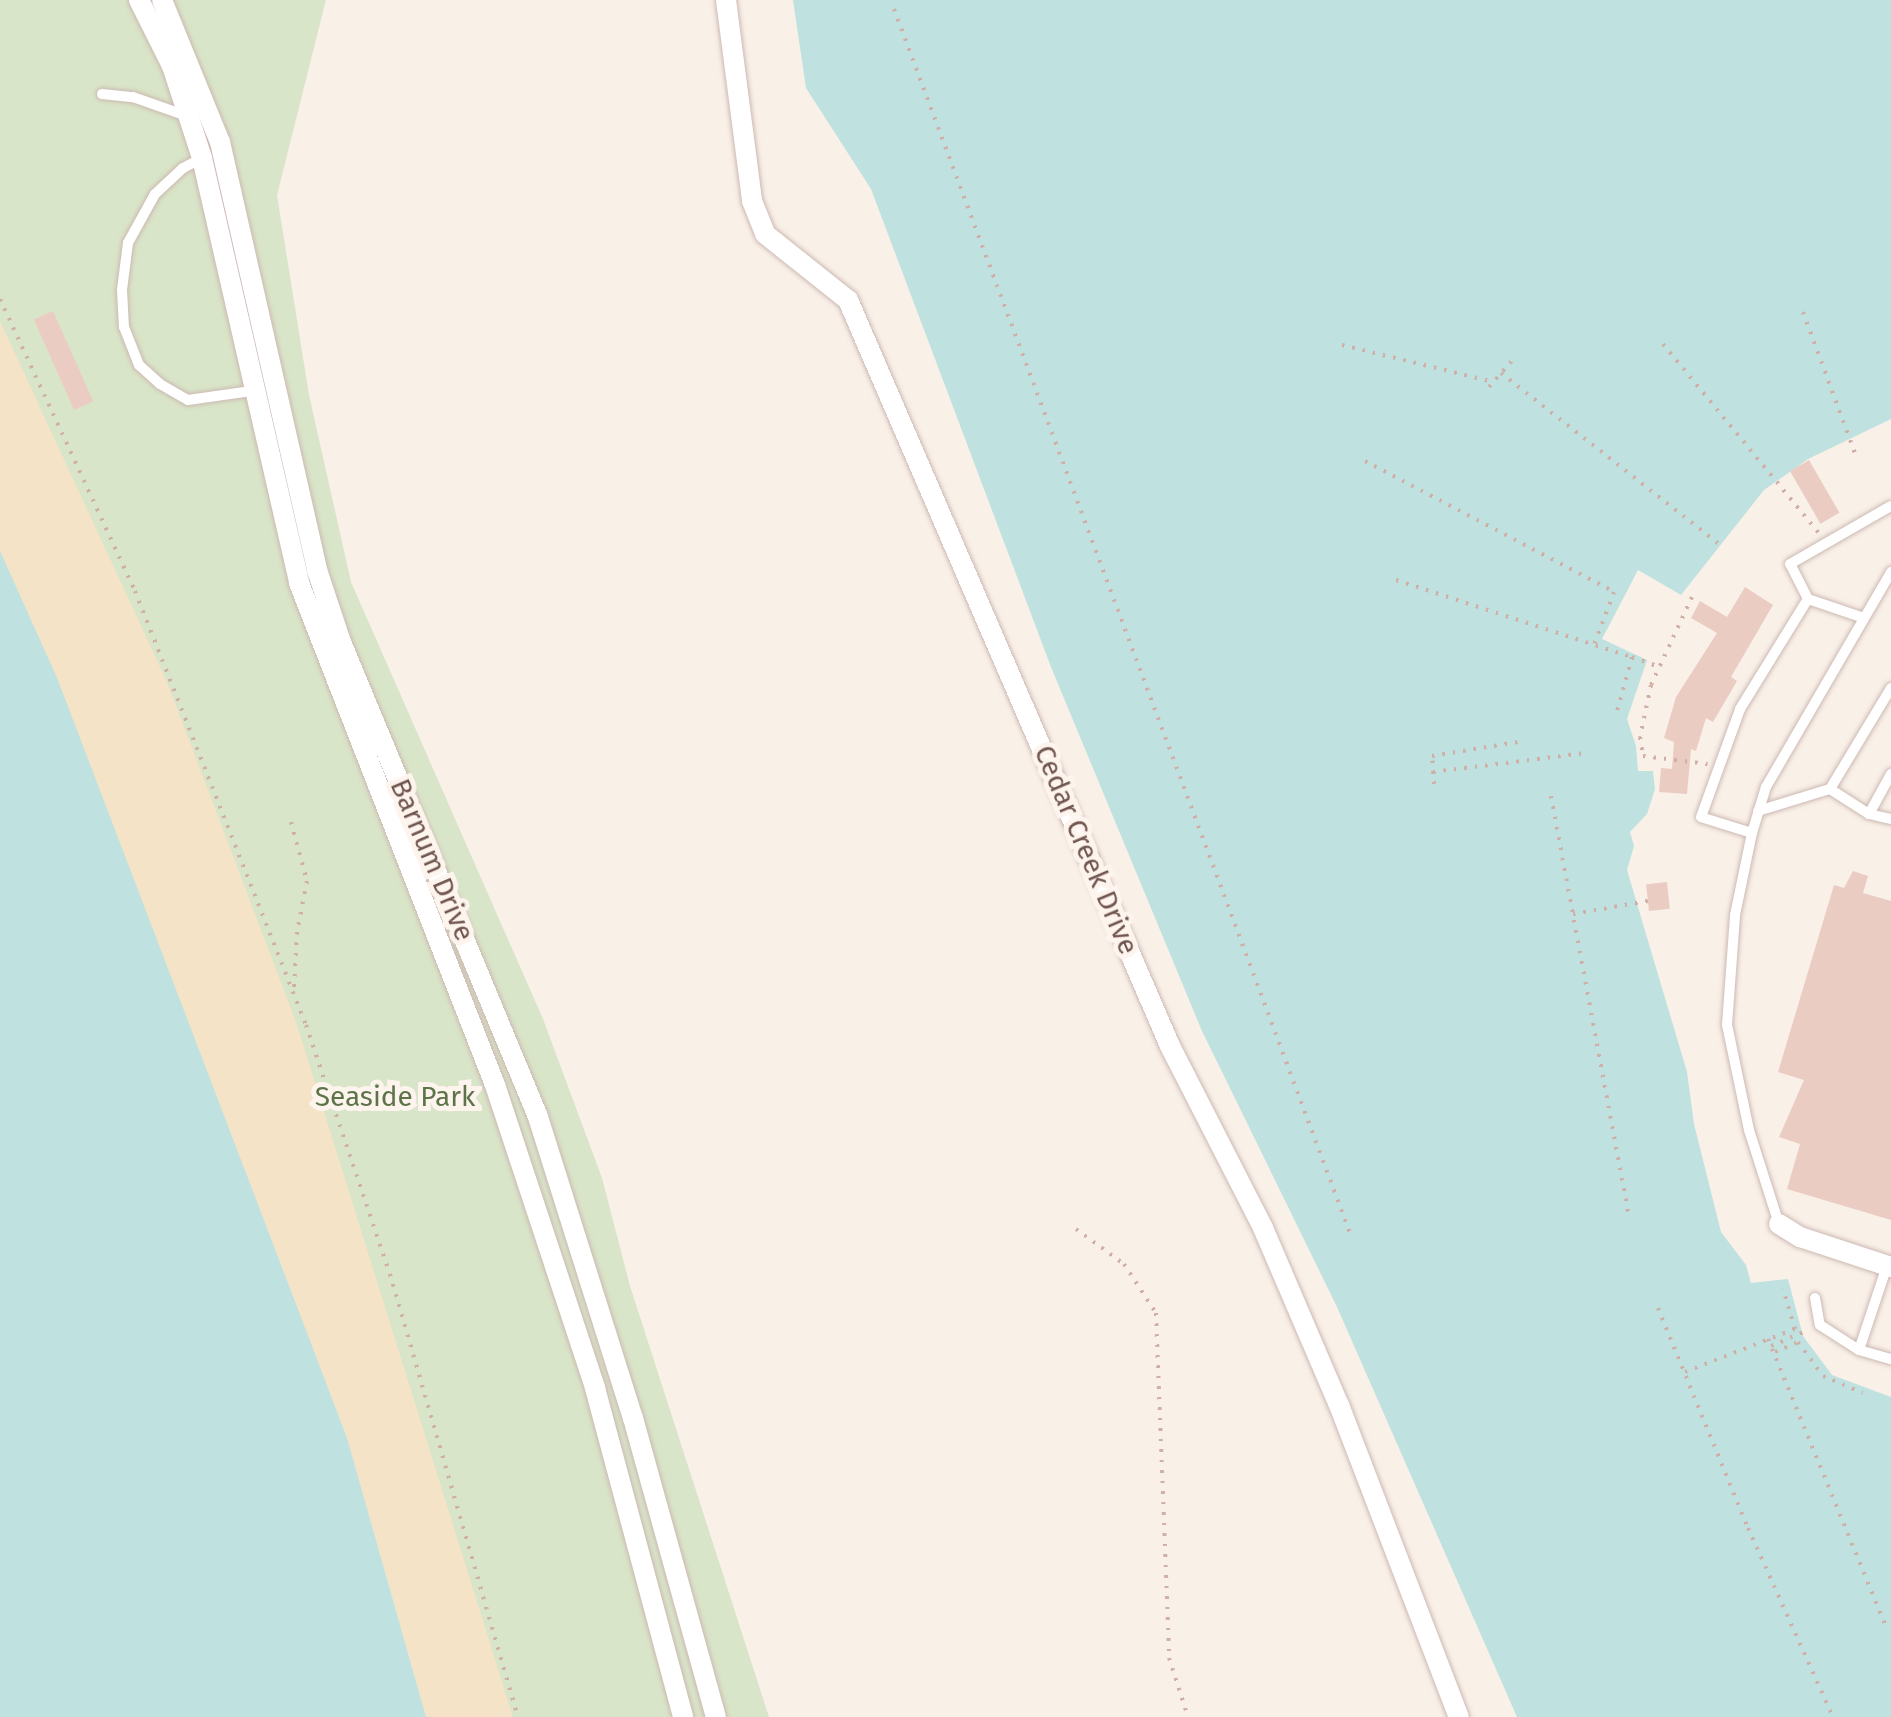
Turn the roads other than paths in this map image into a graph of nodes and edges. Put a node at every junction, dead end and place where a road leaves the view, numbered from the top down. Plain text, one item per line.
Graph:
1 (139, 0) edge
2 (162, 0) edge
3 (726, 0) edge
4 (102, 94) dead end
5 (188, 116) junction
6 (212, 154) junction
7 (275, 387) junction
8 (253, 391) junction
9 (1891, 506) edge
10 (1891, 572) edge
11 (1808, 599) junction
12 (1864, 618) junction
13 (1891, 688) edge
14 (1891, 774) edge
15 (1830, 789) junction
16 (1758, 812) junction
17 (1869, 814) junction
18 (1891, 819) edge
19 (1752, 833) junction
20 (1779, 1224) joint
21 (1889, 1266) edge
22 (1815, 1298) dead end
23 (1859, 1350) junction
24 (1891, 1358) edge
25 (683, 1717) edge
26 (716, 1717) edge
27 (1458, 1717) edge

1 - 5 street, Barnum Drive
2 - 6 street, Barnum Drive
3 - 27 street, Cedar Creek Drive
4 - 5 lane
5 - 6 street, Barnum Drive
6 - 7 street, Barnum Drive
6 - 8 street, Barnum Drive
6 - 8 lane
7 - 8 lane
7 - 26 street, Barnum Drive
8 - 25 street, Barnum Drive
9 - 11 lane
10 - 12 lane
11 - 12 lane
11 - 19 lane
12 - 16 lane
13 - 15 lane
14 - 17 lane
15 - 16 lane
15 - 17 lane
16 - 19 lane
17 - 18 lane
19 - 20 lane
20 - 21 street
21 - 23 lane
22 - 23 lane
23 - 24 lane

